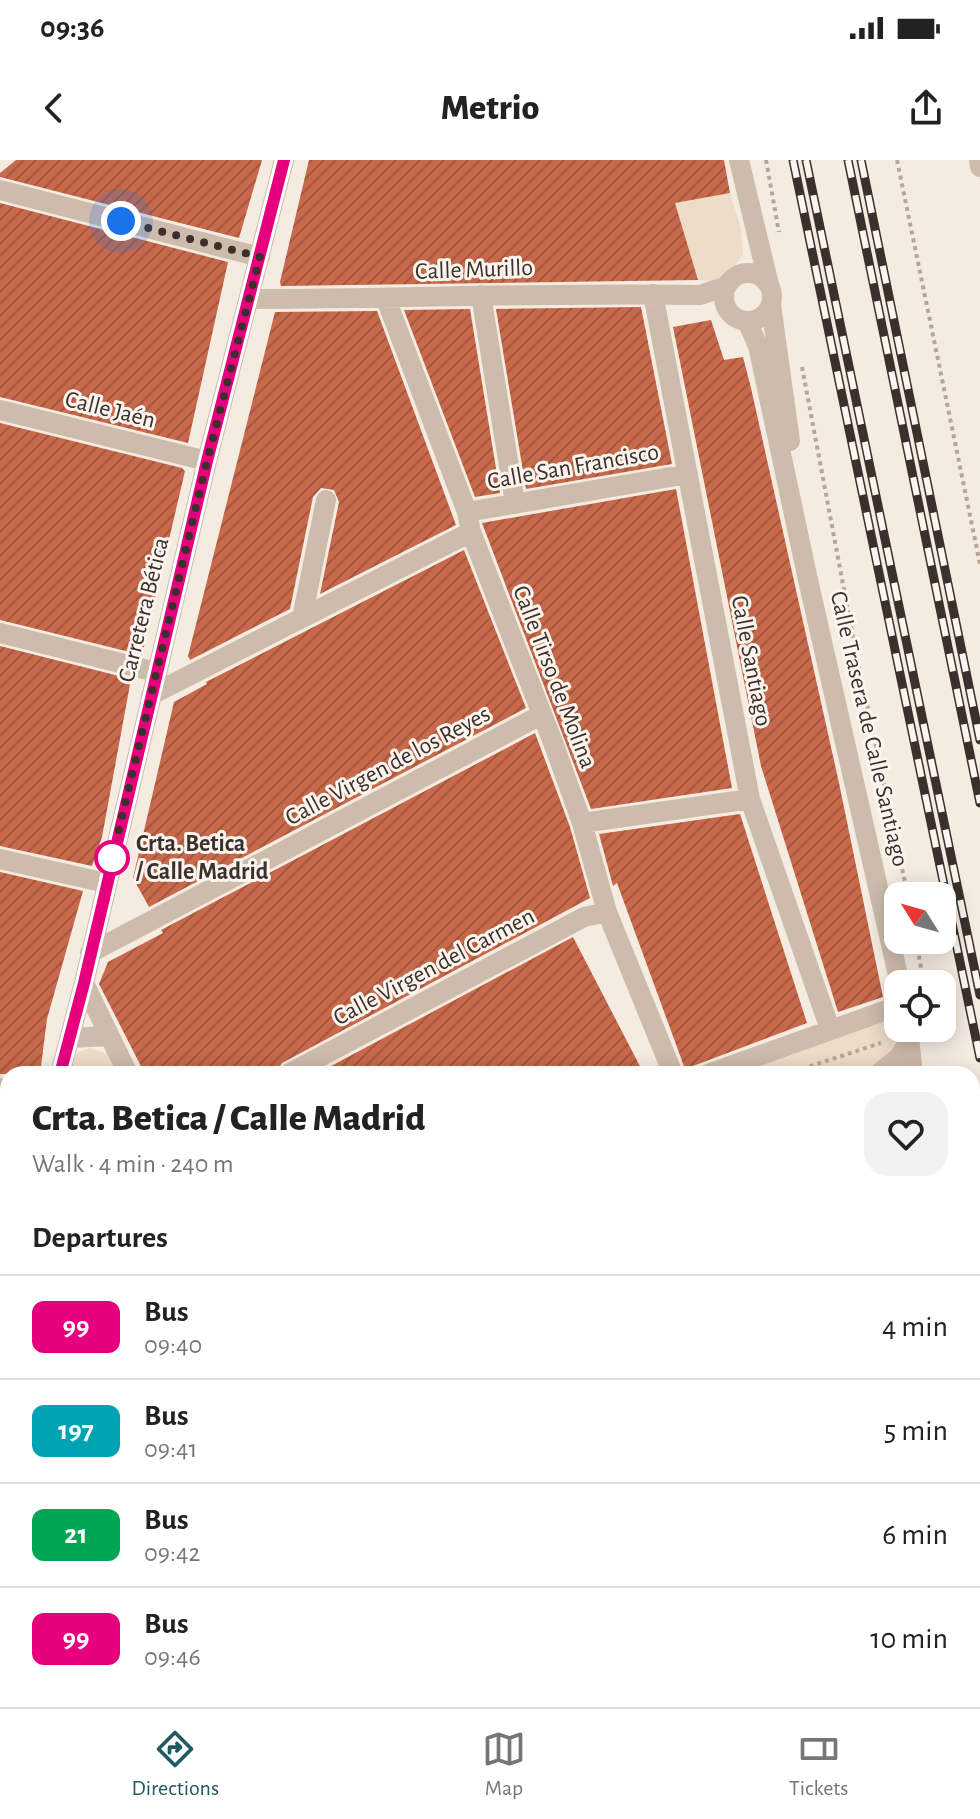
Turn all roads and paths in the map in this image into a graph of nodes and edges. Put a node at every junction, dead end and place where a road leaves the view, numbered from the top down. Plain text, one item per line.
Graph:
1 (284, 160) edge
2 (739, 160) edge
3 (766, 160) edge
4 (897, 160) edge
5 (979, 160) edge
6 (980, 167) edge
7 (0, 190) edge
8 (780, 235) dead end
9 (757, 241) junction
10 (260, 257) junction
11 (732, 288) junction
12 (653, 294) junction
13 (481, 295) junction
14 (770, 295) junction
15 (250, 299) junction
16 (386, 299) junction
17 (747, 321) junction
18 (800, 353) dead end
19 (0, 410) edge
20 (207, 461) junction
21 (688, 474) junction
22 (326, 500) dead end
23 (515, 503) junction
24 (469, 522) junction
25 (980, 564) edge
26 (808, 580) junction
27 (302, 618) junction
28 (0, 633) edge
29 (156, 672) junction
30 (151, 695) junction
31 (541, 715) junction
32 (750, 799) junction
33 (582, 823) junction
34 (0, 859) edge
35 (905, 882) edge
36 (106, 883) junction
37 (607, 912) junction
38 (90, 953) junction
39 (897, 970) edge
40 (84, 983) junction
41 (884, 1011) edge
42 (830, 1029) junction
43 (109, 1036) junction
44 (70, 1038) junction
45 (905, 1042) edge
46 (909, 1042) edge
47 (881, 1043) dead end
48 (62, 1066) edge
49 (124, 1066) edge
50 (303, 1066) edge
51 (670, 1066) edge
52 (730, 1066) edge
53 (811, 1066) edge
54 (888, 1066) edge
55 (912, 1066) edge

1 - 10 street, Carretera Bética
2 - 9 street, Calle Trasera de Calle Santiago
3 - 8 path
4 - 25 path
5 - 6 street
7 - 10 street
9 - 11 street
9 - 14 street, Calle Trasera de Calle Santiago
10 - 15 street, Carretera Bética
11 - 12 street, Calle Murillo
11 - 14 street
11 - 17 street
12 - 13 street, Calle Murillo
12 - 21 street, Calle Santiago
13 - 16 street, Calle Murillo
13 - 23 street
14 - 17 street
14 - 26 street, Calle Trasera de Calle Santiago
15 - 16 street, Calle Murillo
15 - 20 street, Carretera Bética
16 - 24 street, Calle Tirso de Molina
17 - 26 street, Calle Trasera de Calle Santiago
18 - 35 path
19 - 20 street, Calle Jaén
20 - 29 street, Carretera Bética
21 - 23 street, Calle San Francisco
21 - 32 street, Calle Santiago
22 - 27 street
23 - 24 street, Calle San Francisco
24 - 27 street, Calle San Francisco
24 - 31 street, Calle Tirso de Molina
26 - 39 street, Calle Trasera de Calle Santiago
27 - 30 street, Calle San Francisco
28 - 29 street
29 - 30 street, Carretera Bética
30 - 36 street, Carretera Bética
31 - 33 street, Calle Tirso de Molina
31 - 38 street, Calle Virgen de los Reyes
32 - 33 street
32 - 42 street, Calle Santiago
33 - 37 street, Calle Tirso de Molina
34 - 36 street
36 - 38 street, Carretera Bética
37 - 50 street, Calle Virgen del Carmen
37 - 51 street, Calle Tirso de Molina
38 - 40 street, Carretera Bética
40 - 43 street
40 - 44 street, Carretera Bética
41 - 42 street
42 - 52 street
43 - 44 street
43 - 49 street
44 - 48 street, Carretera Bética
45 - 54 street
46 - 55 street
47 - 53 path

